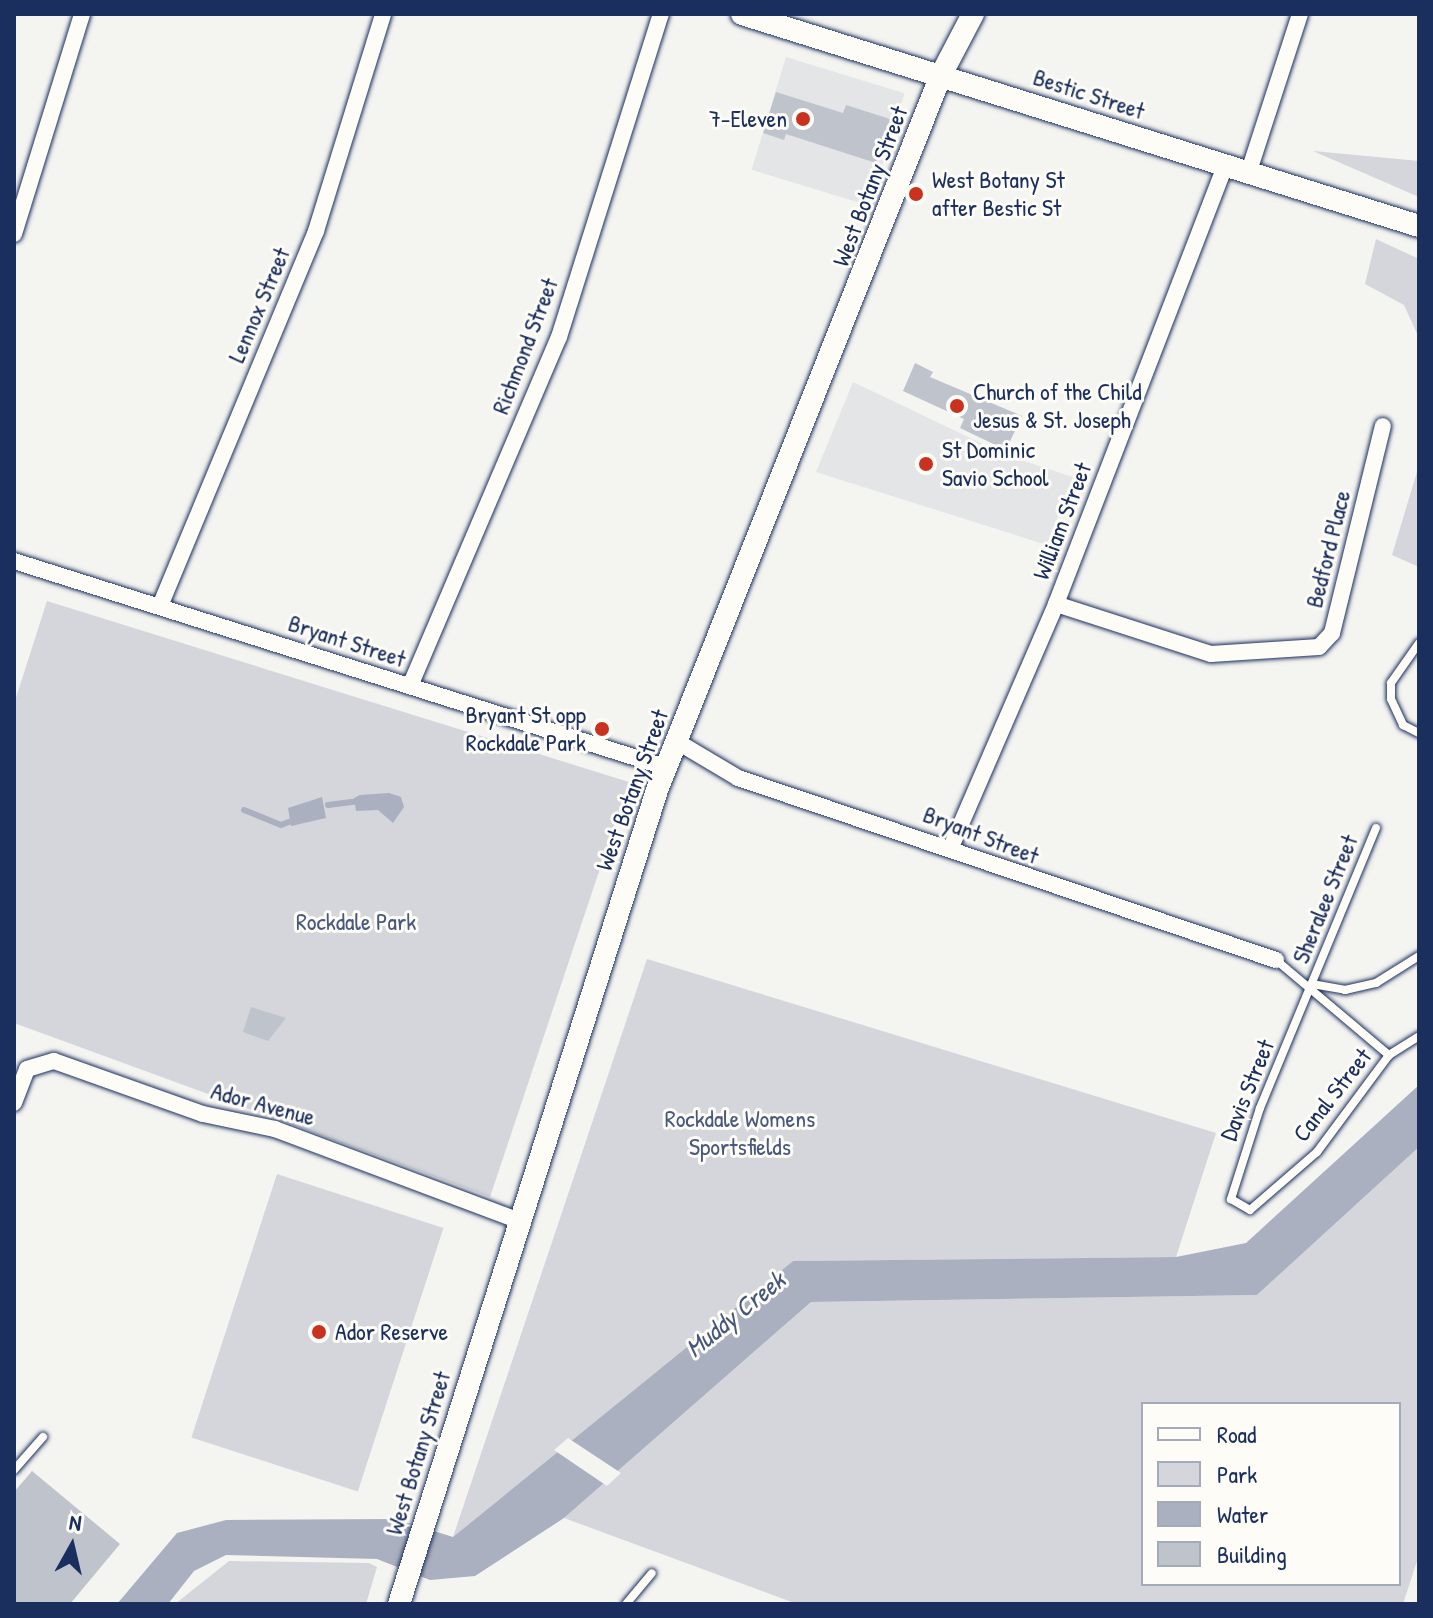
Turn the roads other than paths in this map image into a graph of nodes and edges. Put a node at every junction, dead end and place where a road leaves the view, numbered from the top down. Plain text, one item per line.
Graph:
1 (82, 14) edge
2 (383, 14) edge
3 (661, 14) edge
4 (742, 14) edge
5 (973, 14) edge
6 (1300, 14) edge
7 (941, 75) junction
8 (1225, 165) junction
9 (1249, 171) junction
10 (1419, 226) edge
11 (14, 234) edge
12 (1383, 426) dead end
13 (14, 561) edge
14 (1056, 604) junction
15 (160, 606) junction
16 (1419, 643) edge
17 (410, 686) junction
18 (1419, 733) edge
19 (676, 741) junction
20 (665, 767) junction
21 (1376, 828) dead end
22 (951, 847) junction
23 (1419, 956) edge
24 (1276, 960) joint
25 (1311, 984) junction
26 (1419, 1036) edge
27 (1389, 1055) junction
28 (14, 1103) edge
29 (1241, 1208) joint
30 (520, 1221) junction
31 (43, 1437) dead end
32 (14, 1470) edge
33 (652, 1573) dead end
34 (400, 1600) edge
35 (626, 1604) edge

1 - 11 street
2 - 15 street, Lennox Street
3 - 17 street, Richmond Street
4 - 7 main road, Bestic Street
5 - 7 main road, West Botany Street
6 - 9 street
7 - 8 main road, Bestic Street
7 - 19 main road, West Botany Street
8 - 9 main road, Bestic Street
8 - 14 street, William Street
9 - 10 main road, Bestic Street
12 - 14 street, Bedford Place
13 - 15 street, Bryant Street
14 - 22 street, William Street
15 - 17 street, Bryant Street
16 - 18 lane
17 - 20 street, Bryant Street
19 - 20 main road, West Botany Street
19 - 22 street, Bryant Street
20 - 30 main road, West Botany Street
21 - 25 lane, Sheralee Street
22 - 24 street, Bryant Street
23 - 25 lane
24 - 25 lane
25 - 27 lane
25 - 29 lane, Davis Street
26 - 27 lane, Canal Street
27 - 29 lane, Canal Street
28 - 30 street, Ador Avenue
30 - 34 main road, West Botany Street
31 - 32 lane
33 - 35 lane

